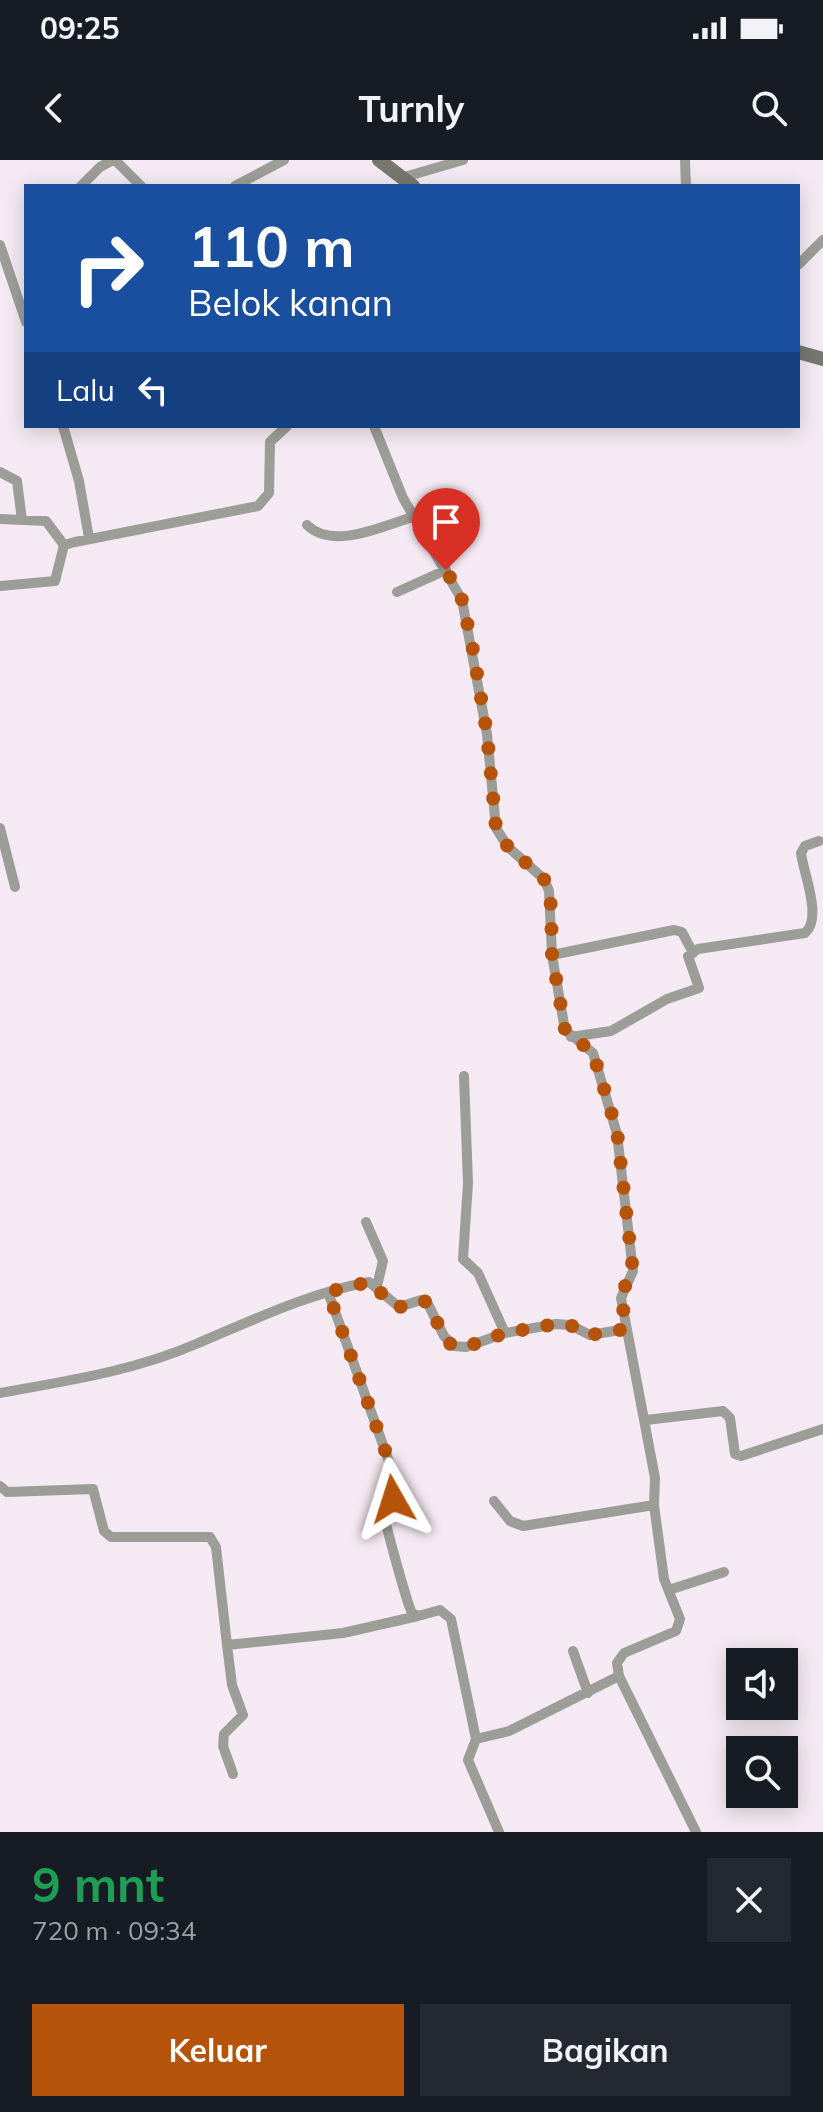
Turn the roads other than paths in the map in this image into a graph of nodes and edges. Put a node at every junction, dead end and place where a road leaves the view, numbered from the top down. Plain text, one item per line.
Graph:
1 (114, 160) edge
2 (284, 160) edge
3 (379, 160) edge
4 (463, 160) edge
5 (685, 160) edge
6 (407, 182) edge
7 (83, 184) edge
8 (139, 184) edge
9 (239, 184) edge
10 (686, 184) edge
11 (823, 240) edge
12 (0, 245) edge
13 (800, 263) edge
14 (24, 316) edge
15 (800, 353) edge
16 (823, 359) edge
17 (64, 428) edge
18 (285, 428) edge
19 (375, 428) edge
20 (0, 472) edge
21 (416, 516) junction
22 (0, 519) edge
23 (22, 520) junction
24 (307, 525) dead end
25 (89, 538) junction
26 (64, 545) junction
27 (446, 570) junction
28 (0, 586) edge
29 (397, 592) dead end
30 (0, 828) edge
31 (819, 841) dead end
32 (15, 887) dead end
33 (693, 953) junction
34 (552, 955) junction
35 (571, 1037) junction
36 (464, 1076) dead end
37 (366, 1222) dead end
38 (377, 1286) junction
39 (328, 1292) junction
40 (626, 1329) junction
41 (505, 1333) junction
42 (0, 1393) edge
43 (646, 1420) junction
44 (823, 1429) edge
45 (0, 1486) edge
46 (494, 1501) dead end
47 (654, 1505) junction
48 (724, 1572) dead end
49 (669, 1590) junction
50 (418, 1616) junction
51 (227, 1645) junction
52 (573, 1651) dead end
53 (619, 1676) junction
54 (588, 1693) junction
55 (476, 1739) junction
56 (233, 1774) dead end
57 (499, 1832) edge
58 (696, 1832) edge

1 - 7 street
1 - 8 street
2 - 9 street
3 - 6 street
4 - 6 street
5 - 10 street
11 - 13 street
12 - 14 street
15 - 16 street
17 - 25 street
18 - 25 street
19 - 21 street
20 - 23 street
21 - 24 street
21 - 27 street
22 - 23 street
23 - 26 street
25 - 26 street
26 - 28 street
27 - 29 street
27 - 34 street
30 - 32 street
31 - 33 street
33 - 34 street
33 - 35 street
34 - 35 street
35 - 40 street
36 - 41 street
37 - 38 street
38 - 39 street
38 - 41 street
39 - 42 street
39 - 50 street
40 - 41 street
40 - 43 street
43 - 44 street
43 - 47 street
45 - 51 street
46 - 47 street
47 - 49 street
48 - 49 street
49 - 53 street
50 - 51 street
50 - 55 street
51 - 56 street
52 - 54 street
53 - 54 street
53 - 58 street
54 - 55 street
55 - 57 street

